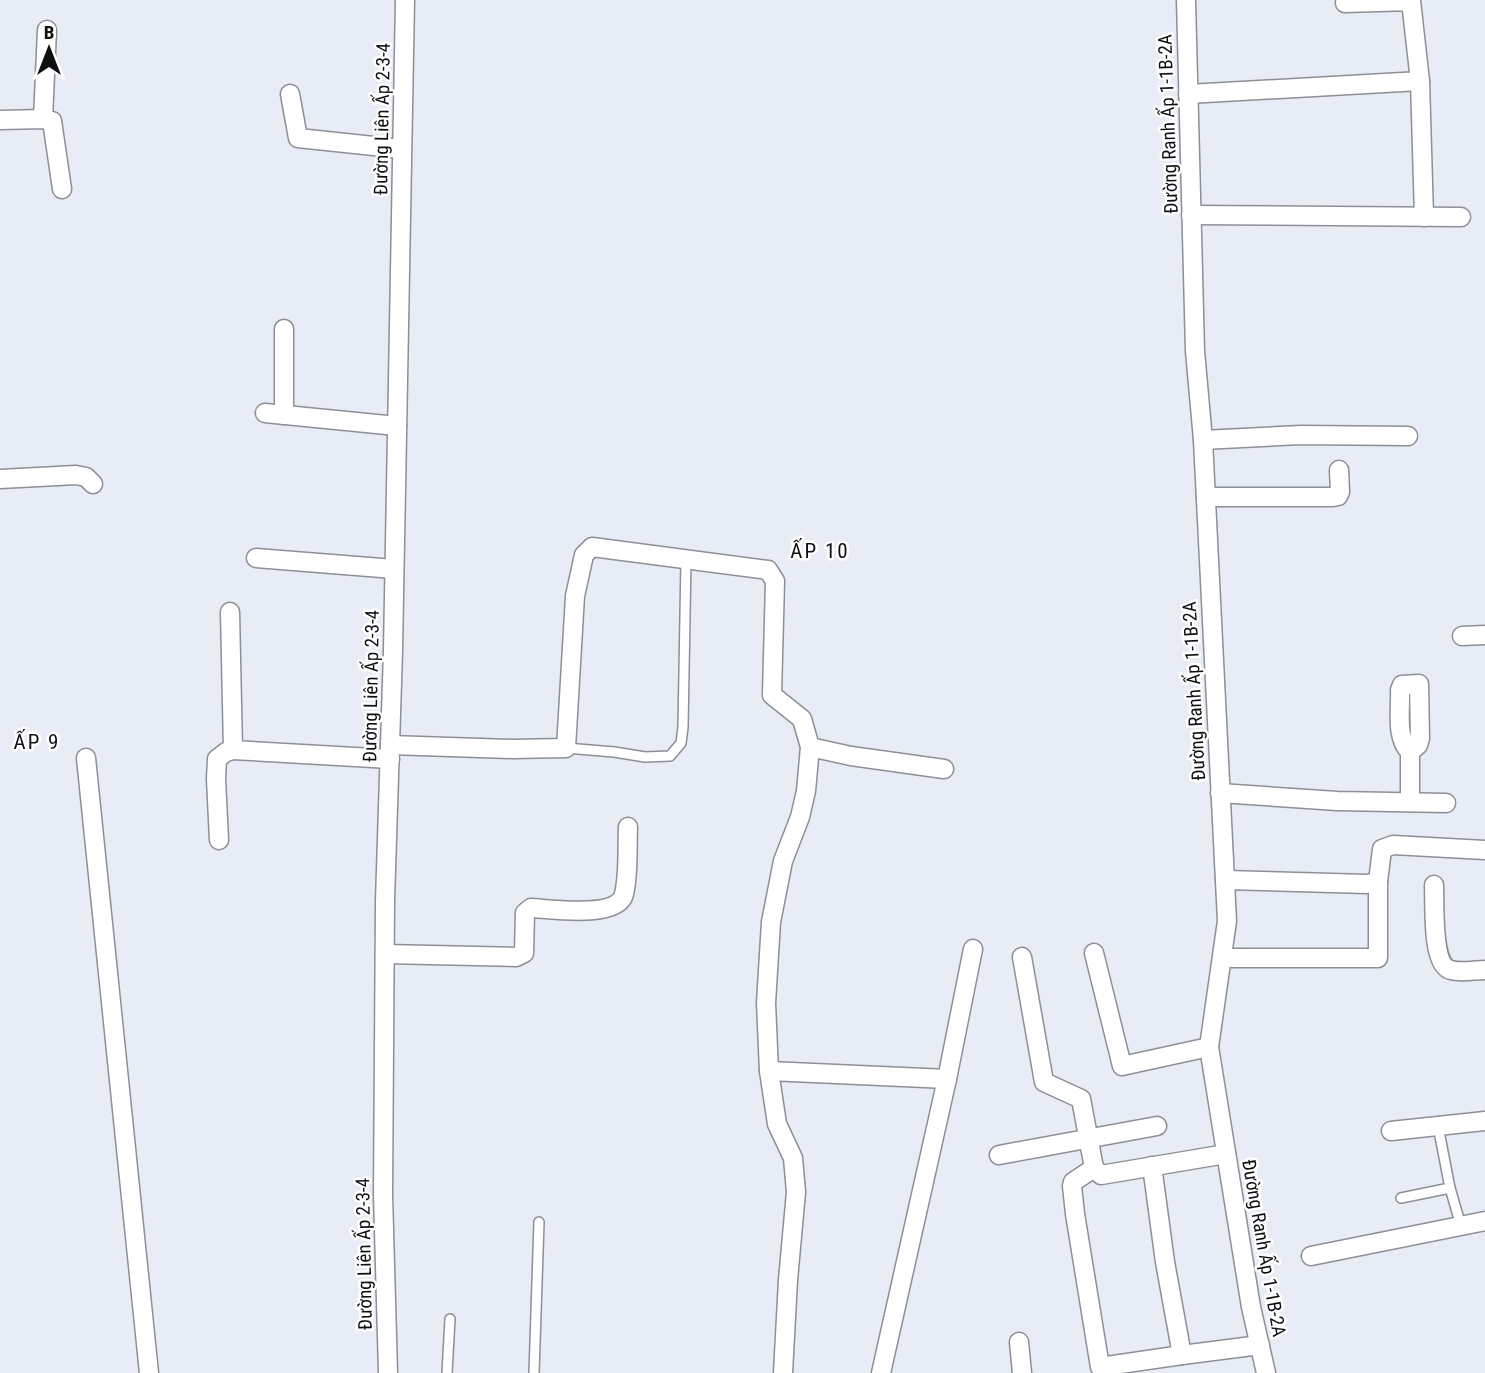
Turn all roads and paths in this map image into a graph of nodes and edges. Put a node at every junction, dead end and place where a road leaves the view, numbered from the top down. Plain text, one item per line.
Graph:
1 (405, 0) edge
2 (1186, 0) edge
3 (1345, 3) dead end
4 (47, 30) dead end
5 (1420, 80) junction
6 (290, 94) dead end
7 (1188, 94) junction
8 (43, 119) junction
9 (0, 120) edge
10 (401, 149) junction
11 (62, 189) dead end
12 (1191, 215) junction
13 (1424, 217) junction
14 (1461, 217) dead end
15 (284, 329) dead end
16 (265, 413) dead end
17 (284, 415) junction
18 (397, 426) junction
19 (1408, 436) dead end
20 (1203, 440) junction
21 (1339, 470) dead end
22 (0, 479) edge
23 (93, 484) dead end
24 (1206, 497) junction
25 (256, 558) dead end
26 (686, 560) junction
27 (394, 569) junction
28 (230, 612) dead end
29 (1485, 635) edge
30 (1462, 636) dead end
31 (810, 747) junction
32 (566, 748) junction
33 (233, 750) junction
34 (390, 752) junction
35 (1410, 752) dead end
36 (86, 758) dead end
37 (944, 769) dead end
38 (1220, 793) junction
39 (1410, 802) junction
40 (1446, 803) dead end
41 (628, 827) dead end
42 (219, 840) dead end
43 (1485, 850) edge
44 (1225, 880) junction
45 (1378, 882) junction
46 (1434, 885) dead end
47 (973, 949) dead end
48 (1094, 953) dead end
49 (385, 954) junction
50 (1022, 957) dead end
51 (1223, 958) junction
52 (1485, 970) edge
53 (1209, 1047) junction
54 (769, 1071) junction
55 (947, 1079) junction
56 (1485, 1121) edge
57 (1157, 1126) dead end
58 (1438, 1126) junction
59 (1391, 1131) dead end
60 (1088, 1139) junction
61 (1226, 1154) junction
62 (999, 1155) dead end
63 (1152, 1166) junction
64 (1094, 1168) junction
65 (1450, 1188) junction
66 (1401, 1198) dead end
67 (1485, 1221) edge
68 (539, 1222) dead end
69 (1461, 1226) junction
70 (1311, 1256) dead end
71 (450, 1319) dead end
72 (1019, 1342) dead end
73 (1260, 1345) junction
74 (1182, 1355) junction
75 (149, 1373) edge
76 (388, 1373) edge
77 (447, 1373) edge
78 (534, 1373) edge
79 (783, 1373) edge
80 (881, 1373) edge
81 (1022, 1373) edge
82 (1266, 1373) edge

1 - 10 street, Đường Liên Ấp 2-3-4
2 - 7 street, Đường Ranh Ấp 1-1B-2A
3 - 5 street
4 - 8 street
5 - 7 street
5 - 13 street
6 - 10 street
7 - 12 street, Đường Ranh Ấp 1-1B-2A
8 - 9 street
8 - 11 street
10 - 18 street, Đường Liên Ấp 2-3-4
12 - 13 street
12 - 20 street, Đường Ranh Ấp 1-1B-2A
13 - 14 street
15 - 17 street
16 - 17 street
17 - 18 street
18 - 27 street, Đường Liên Ấp 2-3-4
19 - 20 street
20 - 24 street, Đường Ranh Ấp 1-1B-2A
21 - 24 street
22 - 23 street
24 - 38 street, Đường Ranh Ấp 1-1B-2A
25 - 27 street
26 - 31 street
26 - 32 street
26 - 32 lane
27 - 34 street, Đường Liên Ấp 2-3-4
28 - 33 street
29 - 30 street
31 - 37 street
31 - 54 street
32 - 34 street
33 - 34 street
33 - 42 street
34 - 49 street, Đường Liên Ấp 2-3-4
35 - 39 street
36 - 75 street
38 - 39 street
38 - 44 street, Đường Ranh Ấp 1-1B-2A
39 - 40 street
41 - 49 street
43 - 45 street
44 - 45 street
44 - 51 street, Đường Ranh Ấp 1-1B-2A
45 - 51 street
46 - 52 street
47 - 55 street
48 - 53 street
49 - 76 street, Đường Liên Ấp 2-3-4
50 - 60 street
51 - 53 street, Đường Ranh Ấp 1-1B-2A
53 - 61 street, Đường Ranh Ấp 1-1B-2A
54 - 55 street
54 - 79 street
55 - 80 street
56 - 58 street
57 - 60 street
58 - 59 street
58 - 65 lane
60 - 62 street
60 - 64 street
61 - 63 street
61 - 73 street, Đường Ranh Ấp 1-1B-2A
63 - 64 street
63 - 74 street
64 - 74 street
65 - 66 lane
65 - 69 lane
67 - 69 street
68 - 78 lane
69 - 70 street
71 - 77 lane
72 - 81 street
73 - 74 street
73 - 82 street, Đường Ranh Ấp 1-1B-2A

